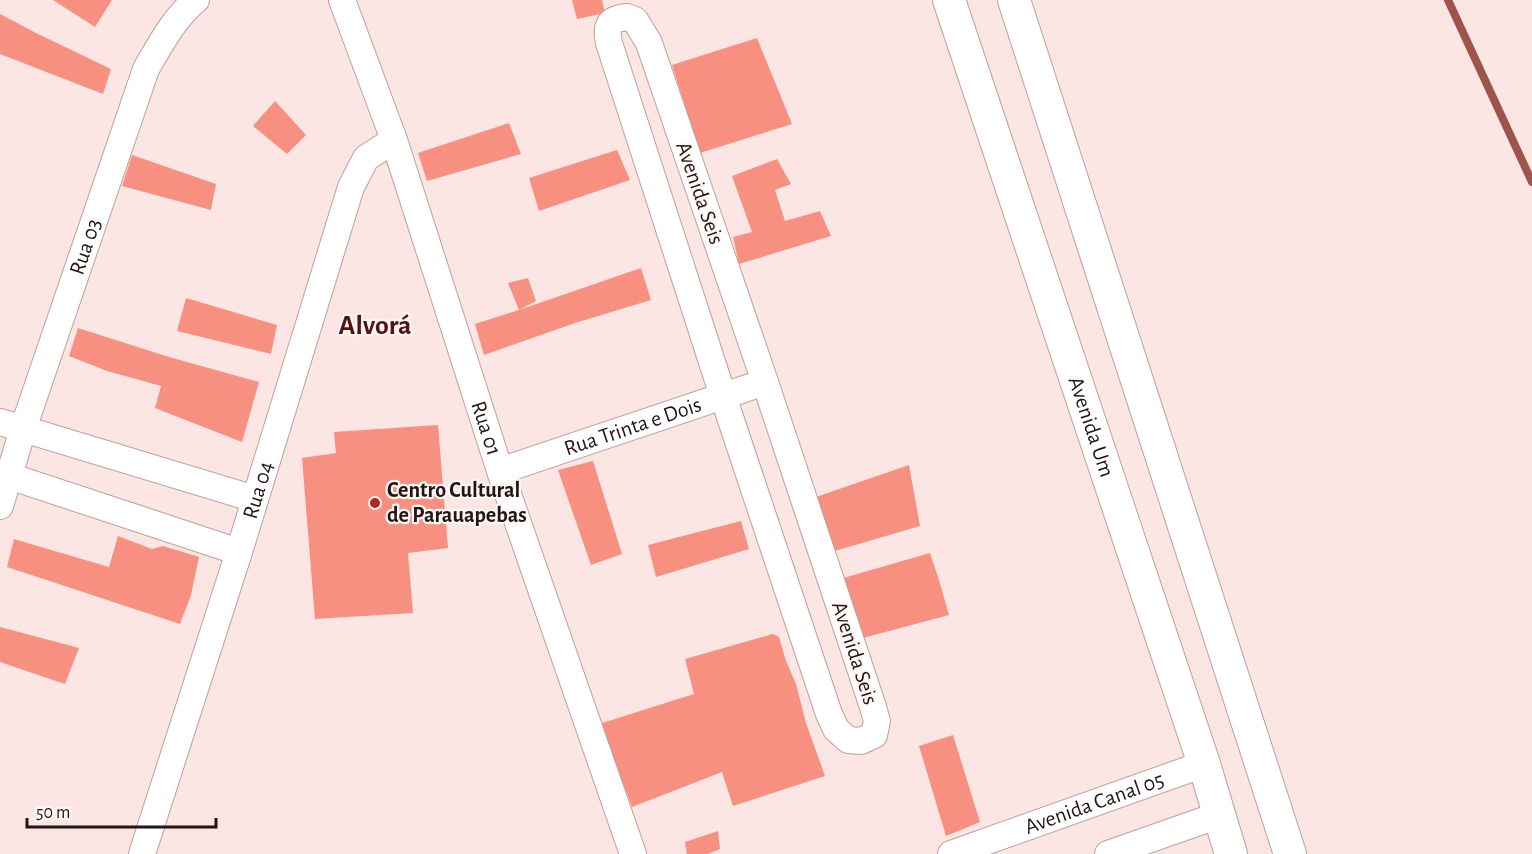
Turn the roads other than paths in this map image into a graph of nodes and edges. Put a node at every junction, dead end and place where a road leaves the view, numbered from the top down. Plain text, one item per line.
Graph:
1 (196, 0) edge
2 (342, 0) edge
3 (949, 0) edge
4 (1014, 0) edge
5 (393, 140) junction
6 (765, 382) junction
7 (723, 396) junction
8 (12, 426) edge
9 (500, 471) junction
10 (5, 475) edge
11 (255, 500) junction
12 (0, 506) edge
13 (239, 552) junction
14 (1204, 764) junction
15 (1219, 815) junction
16 (142, 854) edge
17 (633, 854) edge
18 (951, 854) edge
19 (1108, 854) edge
20 (1231, 854) edge
21 (1290, 854) edge

1 - 8 street, Rua 03
2 - 5 street, Rua 01
3 - 14 street, Avenida Um
4 - 21 street
5 - 9 street, Rua 01
5 - 11 street, Rua 04
6 - 7 street, Rua Trinta e Dois
6 - 7 street, Avenida Seis
6 - 7 street, Avenida Seis
7 - 9 street, Rua Trinta e Dois
8 - 10 street, Rua 03
8 - 11 street
9 - 17 street, Rua 01
10 - 12 street, Rua 03
10 - 13 street
11 - 13 street, Rua 04
13 - 16 street, Rua 04
14 - 15 street, Avenida Um
14 - 18 street, Avenida Canal 05
15 - 19 street
15 - 20 street, Avenida Um

